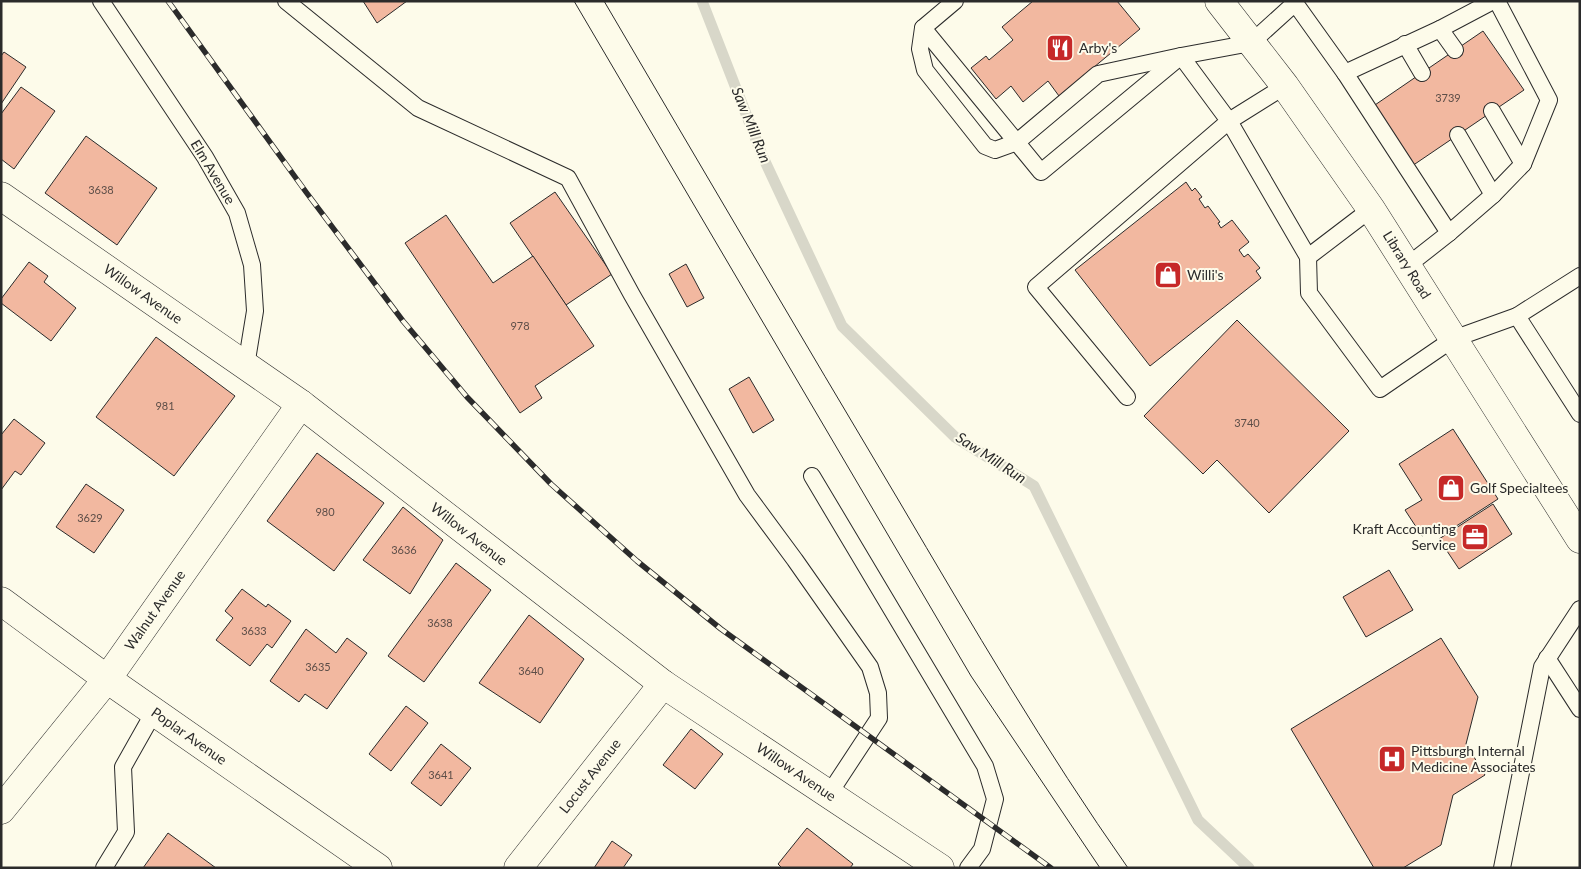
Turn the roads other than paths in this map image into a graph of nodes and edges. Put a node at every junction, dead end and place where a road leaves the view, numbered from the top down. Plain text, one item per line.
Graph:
1 (101, 1) edge
2 (286, 1) edge
3 (955, 1) edge
4 (1218, 1) edge
5 (1495, 1) edge
6 (1294, 2) edge
7 (923, 28) junction
8 (1440, 29) junction
9 (1251, 43) junction
10 (1404, 44) junction
11 (1455, 50) dead end
12 (1181, 56) junction
13 (1345, 73) junction
14 (1422, 74) dead end
15 (1285, 86) junction
16 (1492, 111) dead end
17 (1230, 122) junction
18 (1458, 134) dead end
19 (1017, 142) junction
20 (1523, 164) junction
21 (1, 196) edge
22 (1493, 196) junction
23 (1371, 209) junction
24 (1449, 233) junction
25 (1308, 257) junction
26 (1407, 266) junction
27 (1580, 276) edge
28 (1517, 316) junction
29 (1453, 339) junction
30 (246, 366) junction
31 (1127, 397) dead end
32 (301, 404) junction
33 (1580, 414) edge
34 (812, 476) dead end
35 (1580, 540) edge
36 (1, 601) edge
37 (1580, 609) edge
38 (1547, 658) junction
39 (107, 679) junction
40 (663, 684) junction
41 (1580, 709) edge
42 (154, 712) junction
43 (829, 794) junction
44 (1, 810) edge
45 (104, 868) edge
46 (378, 868) edge
47 (518, 868) edge
48 (940, 868) edge
49 (968, 868) edge
50 (1502, 868) edge

1 - 30 lane, Elm Avenue
2 - 43 lane
3 - 7 lane
4 - 9 street, Library Road
5 - 8 lane
5 - 20 lane
6 - 9 lane
6 - 13 lane
7 - 19 lane
7 - 19 lane
8 - 10 lane
8 - 11 lane
9 - 12 lane
9 - 15 street, Library Road
10 - 13 lane
10 - 14 lane
12 - 17 lane
12 - 19 lane
12 - 19 lane
13 - 24 lane
15 - 17 lane
15 - 23 street, Library Road
16 - 20 lane
17 - 25 lane
17 - 31 lane
18 - 22 lane
20 - 22 lane
21 - 30 street, Willow Avenue
22 - 24 lane
23 - 25 lane
23 - 26 street, Library Road
24 - 26 lane
25 - 29 lane
26 - 29 street, Library Road
27 - 28 lane
28 - 29 lane
28 - 33 lane
29 - 35 street, Library Road
30 - 32 street, Willow Avenue
32 - 39 street, Walnut Avenue
32 - 40 street, Willow Avenue
34 - 49 lane
36 - 39 street, Poplar Avenue
37 - 38 lane
38 - 41 lane
38 - 50 lane
39 - 42 street, Poplar Avenue
39 - 44 street, Walnut Avenue
40 - 43 street, Willow Avenue
40 - 47 street, Locust Avenue
42 - 45 lane
42 - 46 street, Poplar Avenue
43 - 48 street, Willow Avenue

